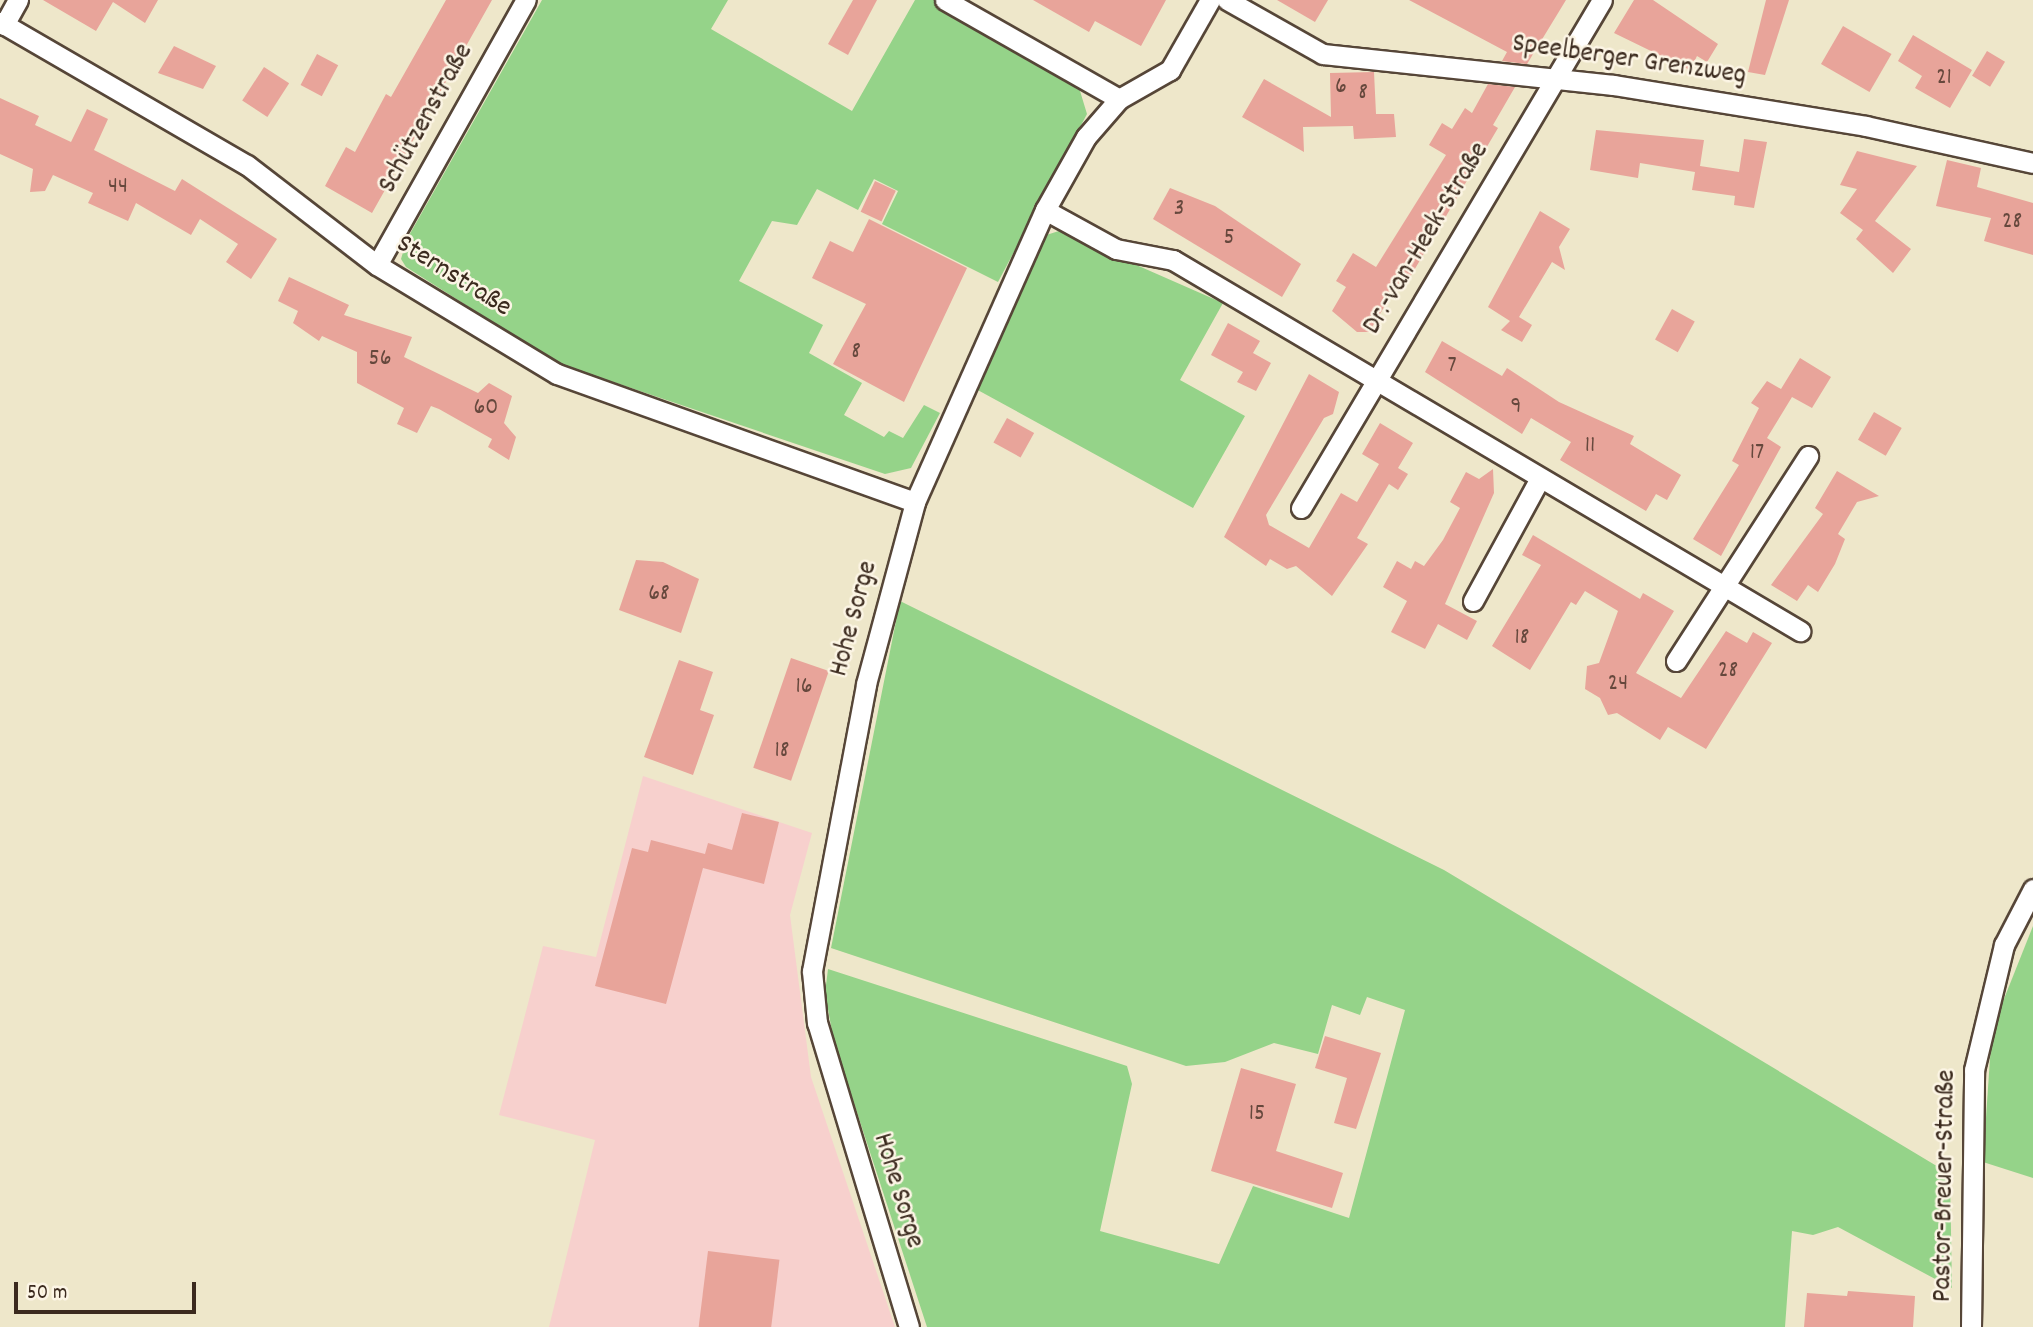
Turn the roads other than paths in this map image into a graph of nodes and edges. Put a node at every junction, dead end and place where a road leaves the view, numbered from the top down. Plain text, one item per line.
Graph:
1 (18, 0) edge
2 (526, 0) edge
3 (945, 0) edge
4 (1210, 0) edge
5 (1227, 0) edge
6 (1602, 0) edge
7 (2, 24) edge
8 (1556, 76) junction
9 (1119, 99) junction
10 (2033, 163) edge
11 (1045, 211) junction
12 (377, 265) junction
13 (1376, 378) junction
14 (1808, 456) dead end
15 (1539, 480) junction
16 (915, 502) junction
17 (1301, 508) dead end
18 (1726, 588) junction
19 (1473, 601) dead end
20 (1800, 631) dead end
21 (1676, 661) dead end
22 (2033, 889) edge
23 (909, 1327) edge
24 (1971, 1327) edge

1 - 7 street
2 - 12 street, Schützenstraße
3 - 9 street
4 - 9 street, Hohe Sorge
5 - 8 street, Speelberger Grenzweg
6 - 8 street, Dr.-van-Heek-Straße
7 - 12 street, Sternstraße
8 - 10 street, Speelberger Grenzweg
8 - 13 street, Dr.-van-Heek-Straße
9 - 11 street, Hohe Sorge
11 - 13 street
11 - 16 street, Hohe Sorge
12 - 16 street, Sternstraße
13 - 15 street
13 - 17 street, Dr.-van-Heek-Straße
14 - 18 street
15 - 18 street
15 - 19 street
16 - 23 street, Hohe Sorge
18 - 20 street
18 - 21 street
22 - 24 street, Pastor-Breuer-Straße

